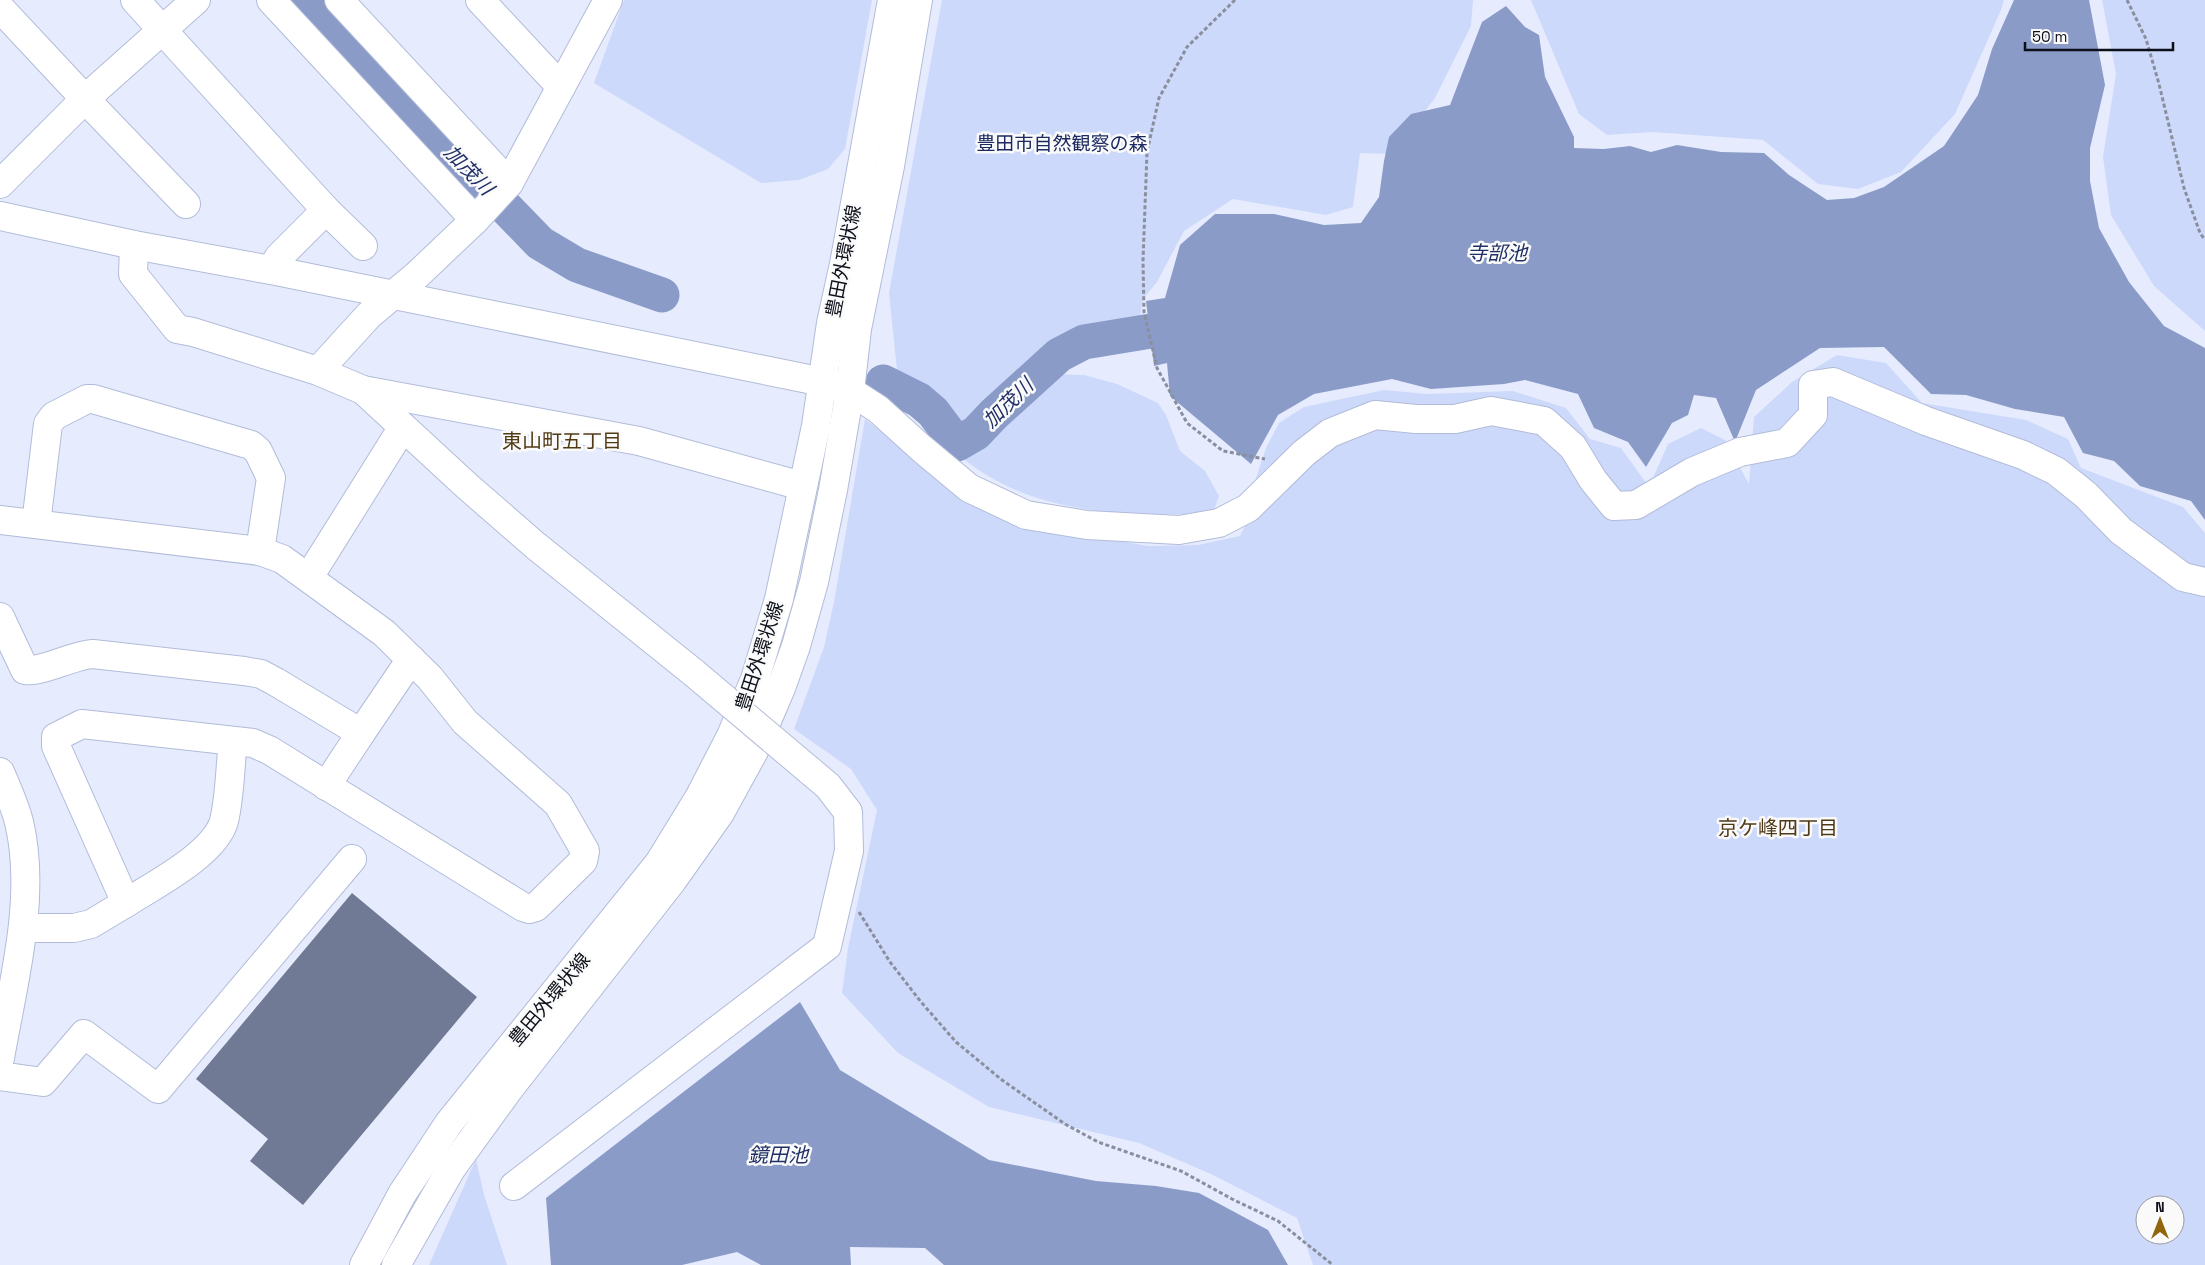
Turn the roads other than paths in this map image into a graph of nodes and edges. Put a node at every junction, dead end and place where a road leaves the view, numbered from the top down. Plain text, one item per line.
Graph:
1 (135, 0) edge
2 (196, 0) edge
3 (271, 0) edge
4 (339, 0) edge
5 (480, 0) edge
6 (608, 0) edge
7 (892, 0) edge
8 (918, 0) edge
9 (5, 23) edge
10 (164, 31) junction
11 (561, 87) junction
12 (85, 99) junction
13 (508, 183) junction
14 (0, 184) edge
15 (186, 204) dead end
16 (326, 210) junction
17 (0, 216) edge
18 (475, 219) junction
19 (134, 245) junction
20 (363, 246) dead end
21 (271, 270) junction
22 (393, 296) junction
23 (318, 371) junction
24 (823, 382) junction
25 (363, 390) junction
26 (850, 391) junction
27 (403, 427) junction
28 (802, 486) junction
29 (0, 520) edge
30 (36, 524) junction
31 (260, 551) junction
32 (309, 577) junction
33 (2205, 582) edge
34 (0, 617) edge
35 (411, 659) junction
36 (361, 733) junction
37 (233, 741) junction
38 (0, 772) edge
39 (326, 786) junction
40 (9, 825) edge
41 (352, 859) dead end
42 (126, 903) junction
43 (23, 928) junction
44 (0, 1058) edge
45 (0, 1076) edge
46 (514, 1186) dead end
47 (364, 1265) edge
48 (396, 1265) edge

1 - 10 street
2 - 10 street
3 - 18 street
4 - 13 street
5 - 11 street
6 - 11 street
7 - 24 street, 豊田外環状線
8 - 26 street, 豊田外環状線
9 - 12 street
10 - 12 street
10 - 16 street
11 - 13 street
12 - 14 street
12 - 15 street
13 - 18 street
16 - 20 street
16 - 21 street
17 - 19 street
18 - 22 street
19 - 21 street
19 - 23 street
21 - 22 street
22 - 23 street
22 - 24 street
23 - 25 street
24 - 26 street
24 - 28 street, 豊田外環状線
25 - 27 street
25 - 28 street
26 - 33 street
26 - 48 street, 豊田外環状線
27 - 32 street
27 - 46 street, bridge
28 - 47 street, 豊田外環状線
29 - 30 street
30 - 31 street
30 - 31 street
31 - 32 street
32 - 35 street
34 - 36 street
35 - 36 street
35 - 39 street
36 - 39 street
37 - 39 street
37 - 42 street
37 - 42 street
38 - 40 street
40 - 43 street
41 - 45 street
42 - 43 street
43 - 44 street

